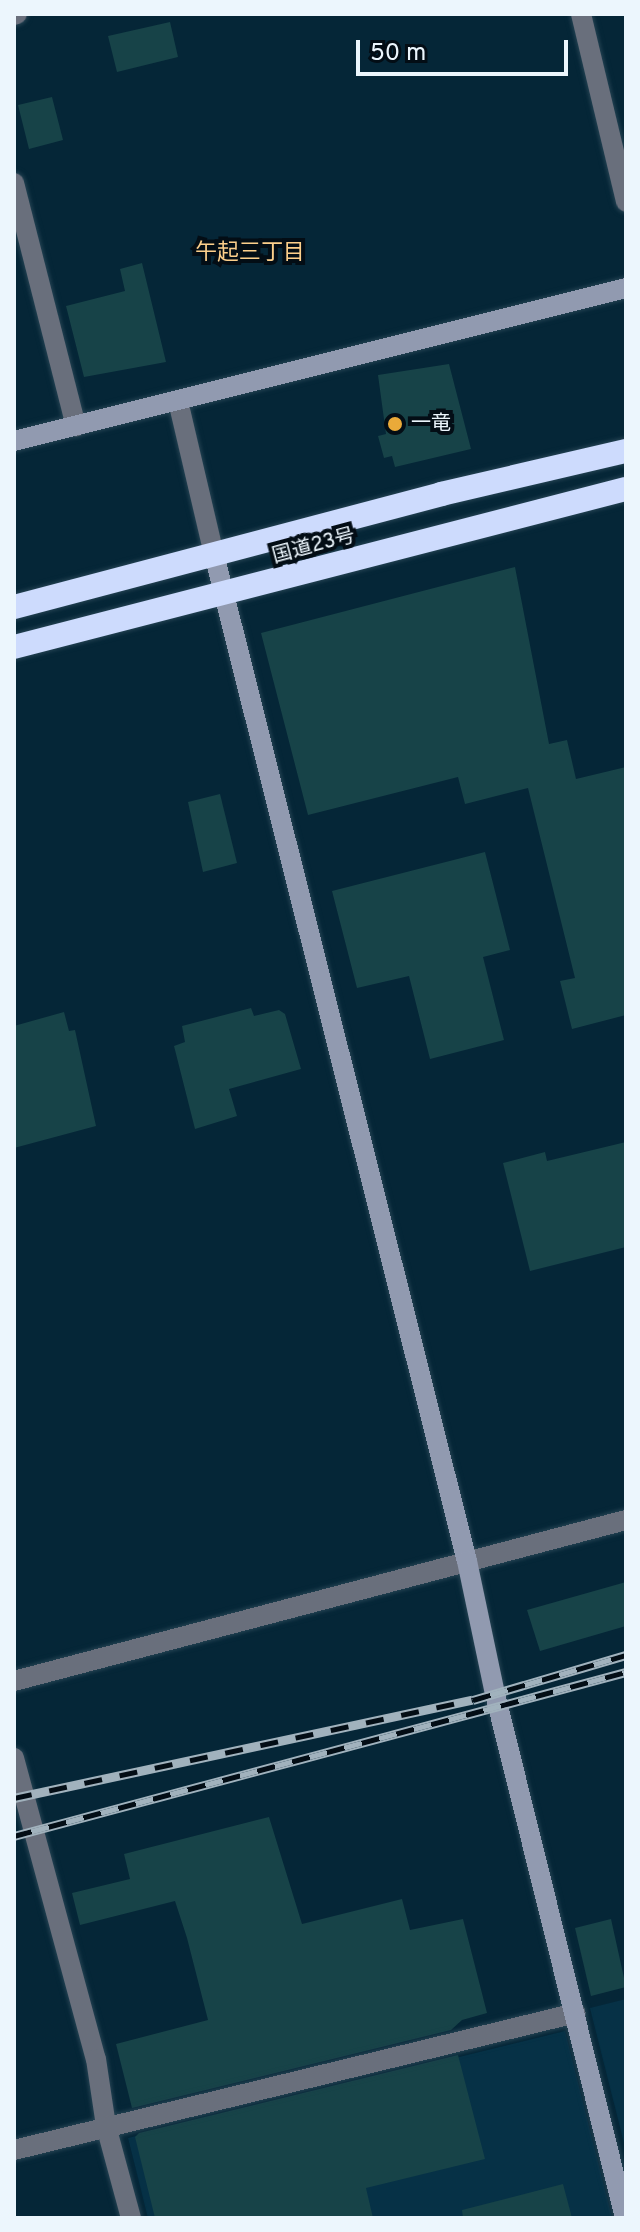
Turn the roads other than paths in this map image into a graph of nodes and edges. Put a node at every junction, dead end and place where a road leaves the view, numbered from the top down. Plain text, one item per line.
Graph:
1 (581, 14) edge
2 (14, 183) edge
3 (626, 202) edge
4 (626, 288) edge
5 (178, 401) junction
6 (76, 426) junction
7 (14, 441) edge
8 (626, 451) edge
9 (626, 489) edge
10 (214, 554) junction
11 (223, 596) junction
12 (14, 607) edge
13 (14, 647) edge
14 (626, 1520) edge
15 (467, 1561) junction
16 (14, 1681) edge
17 (14, 1758) edge
18 (576, 2013) junction
19 (106, 2126) junction
20 (14, 2150) edge
21 (131, 2218) edge
22 (625, 2218) edge

1 - 3 street
2 - 6 street
4 - 5 street
5 - 6 street
5 - 10 street
6 - 7 street
8 - 10 highway, 国道23号
9 - 11 highway, 国道23号
10 - 11 street
10 - 12 highway, 国道23号
11 - 13 highway, 国道23号
11 - 15 street
14 - 15 street
15 - 16 street
15 - 18 street
17 - 19 street
18 - 19 street
18 - 22 street
19 - 20 street
19 - 21 street

